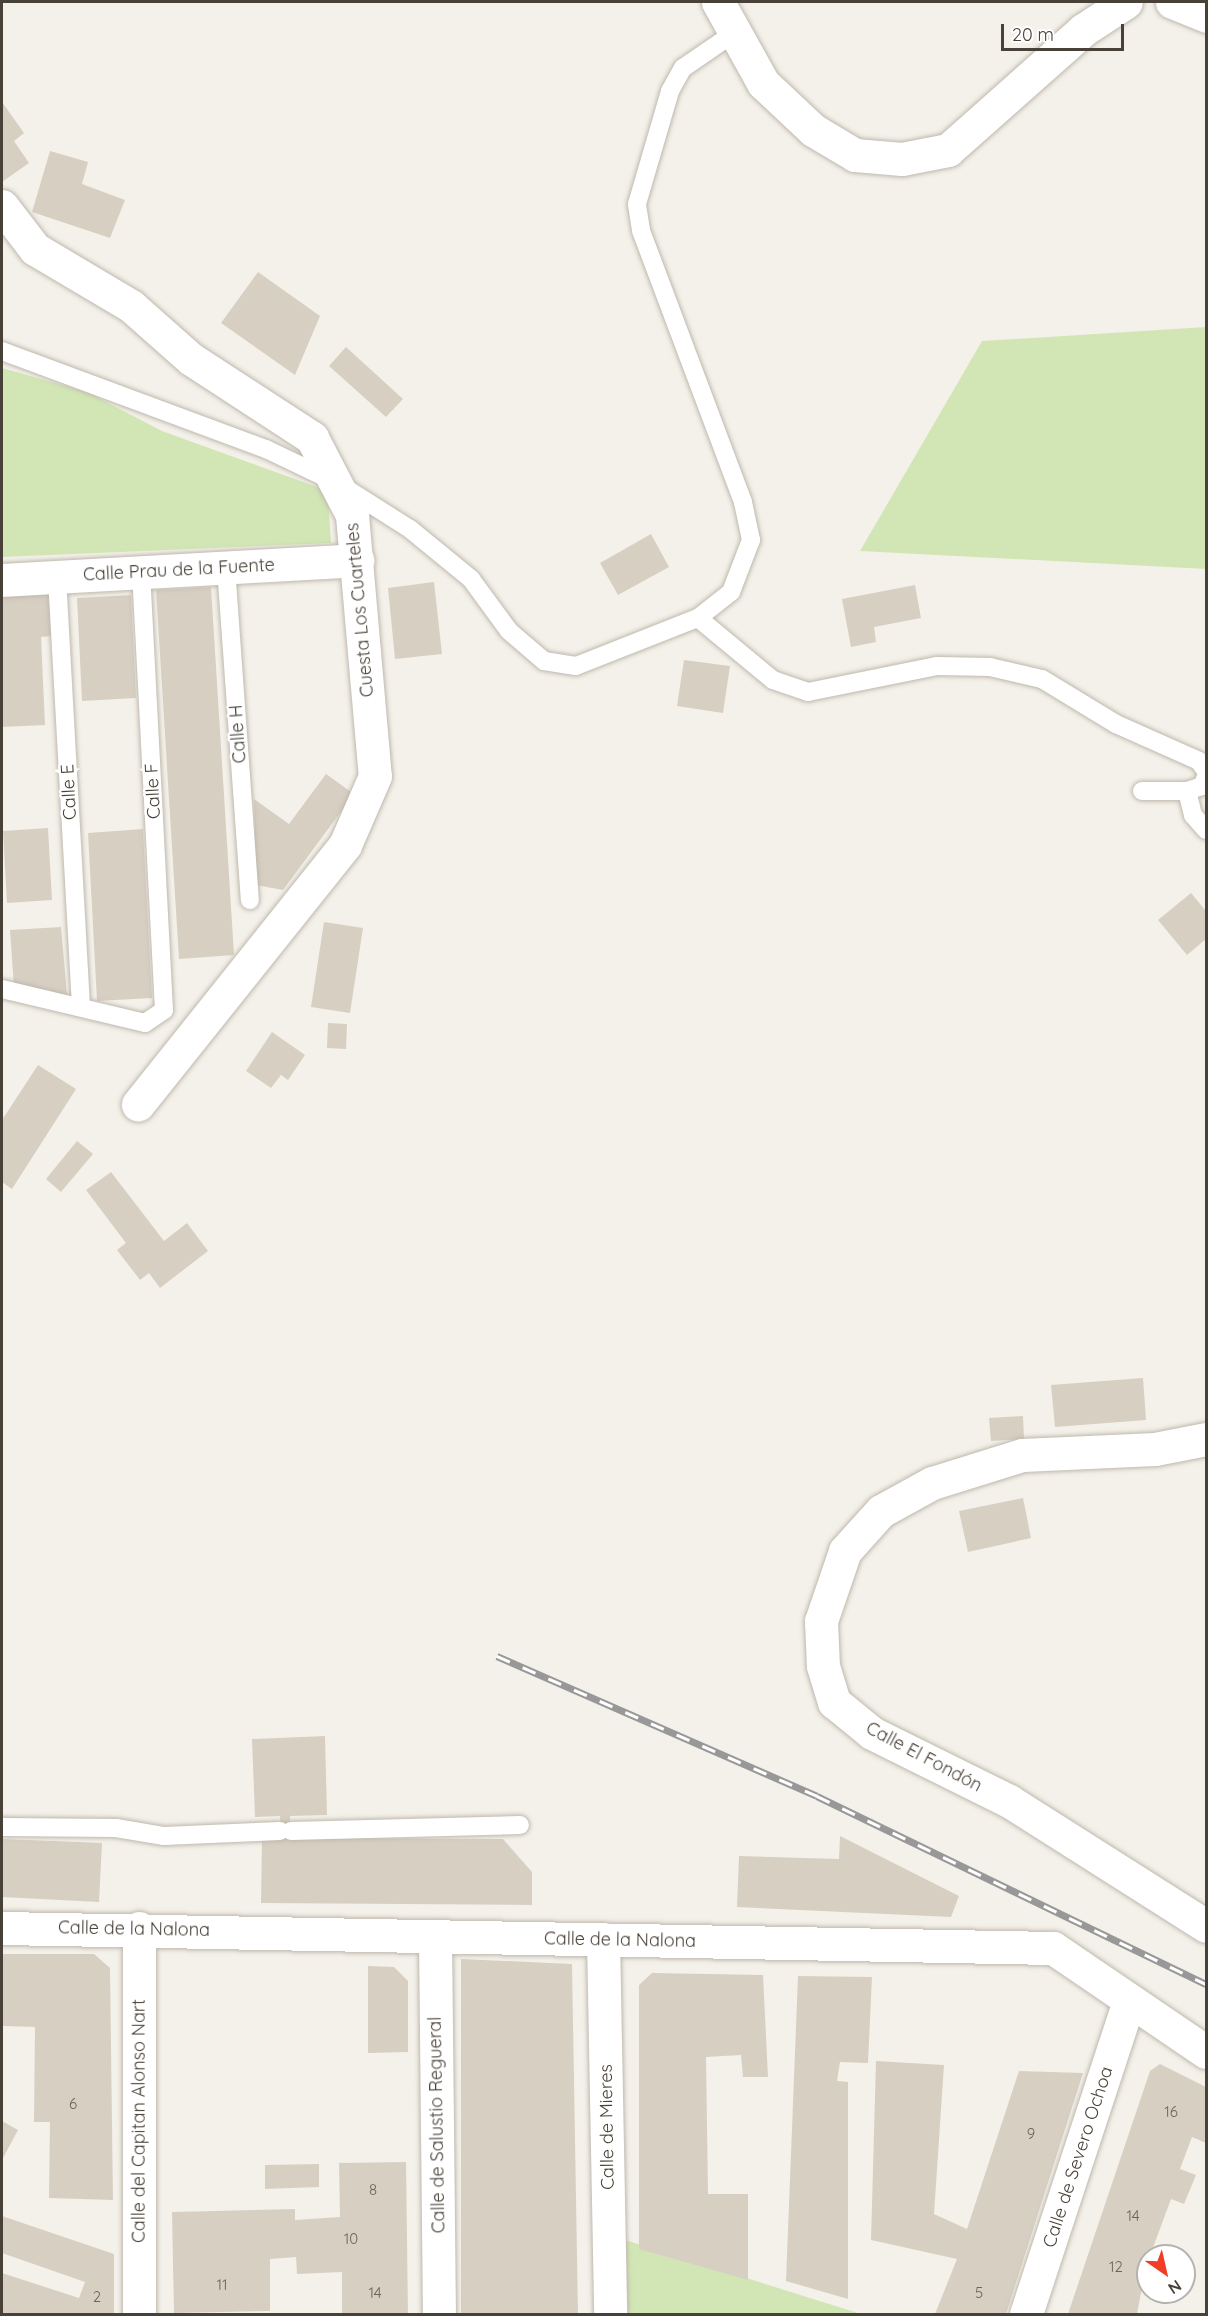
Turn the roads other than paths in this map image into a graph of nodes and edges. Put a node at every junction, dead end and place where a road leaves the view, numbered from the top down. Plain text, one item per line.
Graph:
1 (718, 2) edge
2 (1126, 2) edge
3 (1172, 2) edge
4 (1206, 16) edge
5 (734, 33) junction
6 (2, 206) edge
7 (2, 351) edge
8 (339, 484) junction
9 (357, 560) junction
10 (226, 567) junction
11 (141, 572) junction
12 (57, 577) junction
13 (2, 580) edge
14 (698, 618) junction
15 (1206, 771) edge
16 (1206, 777) edge
17 (1142, 791) dead end
18 (1187, 791) junction
19 (1206, 830) edge
20 (250, 900) dead end
21 (2, 990) edge
22 (81, 1006) junction
23 (138, 1104) dead end
24 (1206, 1439) edge
25 (520, 1825) dead end
26 (2, 1827) edge
27 (1206, 1926) edge
28 (2, 1928) edge
29 (139, 1928) junction
30 (435, 1936) junction
31 (603, 1939) junction
32 (1129, 2000) junction
33 (1206, 2052) edge
34 (139, 2314) edge
35 (439, 2314) edge
36 (610, 2314) edge
37 (1026, 2314) edge

1 - 5 street
2 - 5 street
3 - 4 street
5 - 14 lane
6 - 8 street, Cuesta Los Cuarteles
7 - 8 lane
8 - 9 street, Cuesta Los Cuarteles
8 - 14 lane
9 - 10 street, Calle Prau de la Fuente
9 - 23 street, Cuesta Los Cuarteles
10 - 11 street, Calle Prau de la Fuente
10 - 20 lane, Calle H
11 - 12 street, Calle Prau de la Fuente
11 - 22 lane, Calle F
12 - 13 street, Calle Prau de la Fuente
12 - 22 lane, Calle E
14 - 15 lane
16 - 18 lane
17 - 18 lane
18 - 19 lane
21 - 22 lane
24 - 27 street, Calle El Fondón
25 - 26 lane
28 - 29 street, Calle de la Nalona
29 - 30 street, Calle de la Nalona
29 - 34 street, Calle del Capitan Alonso Nart
30 - 31 street, Calle de la Nalona
30 - 35 street, Calle de Salustio Regueral
31 - 32 street, Calle de la Nalona
31 - 36 street, Calle de Mieres
32 - 33 street, Calle de la Nalona
32 - 37 street, Calle de Severo Ochoa

